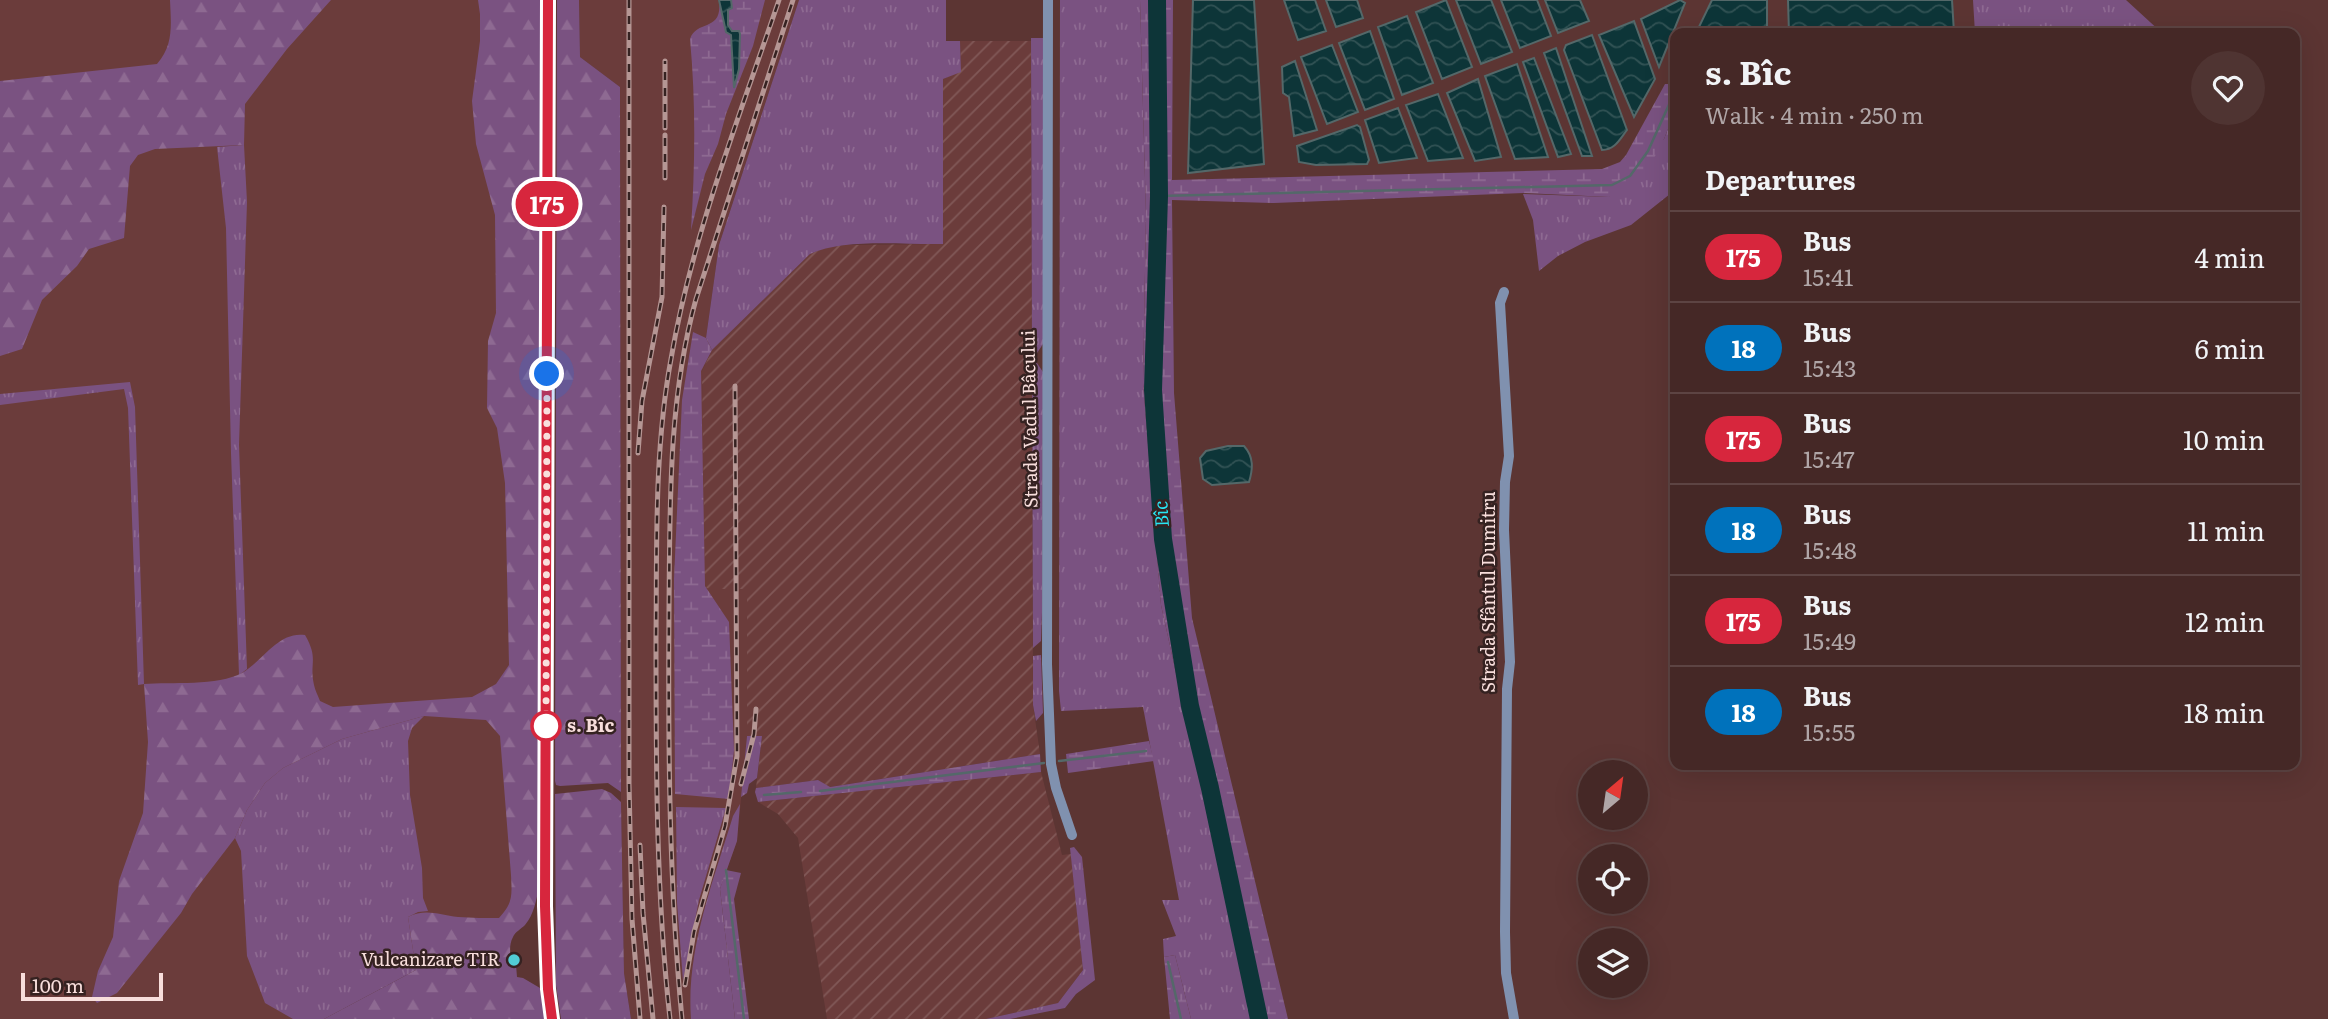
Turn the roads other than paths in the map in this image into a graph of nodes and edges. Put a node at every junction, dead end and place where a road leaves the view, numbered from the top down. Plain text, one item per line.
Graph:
1 (548, 0) edge
2 (1048, 0) edge
3 (1504, 292) dead end
4 (1072, 835) dead end
5 (552, 1019) edge
6 (1514, 1019) edge

1 - 5 main road
2 - 4 street, Strada Vadul Bâcului
3 - 6 street, Strada Sfântul Dumitru

